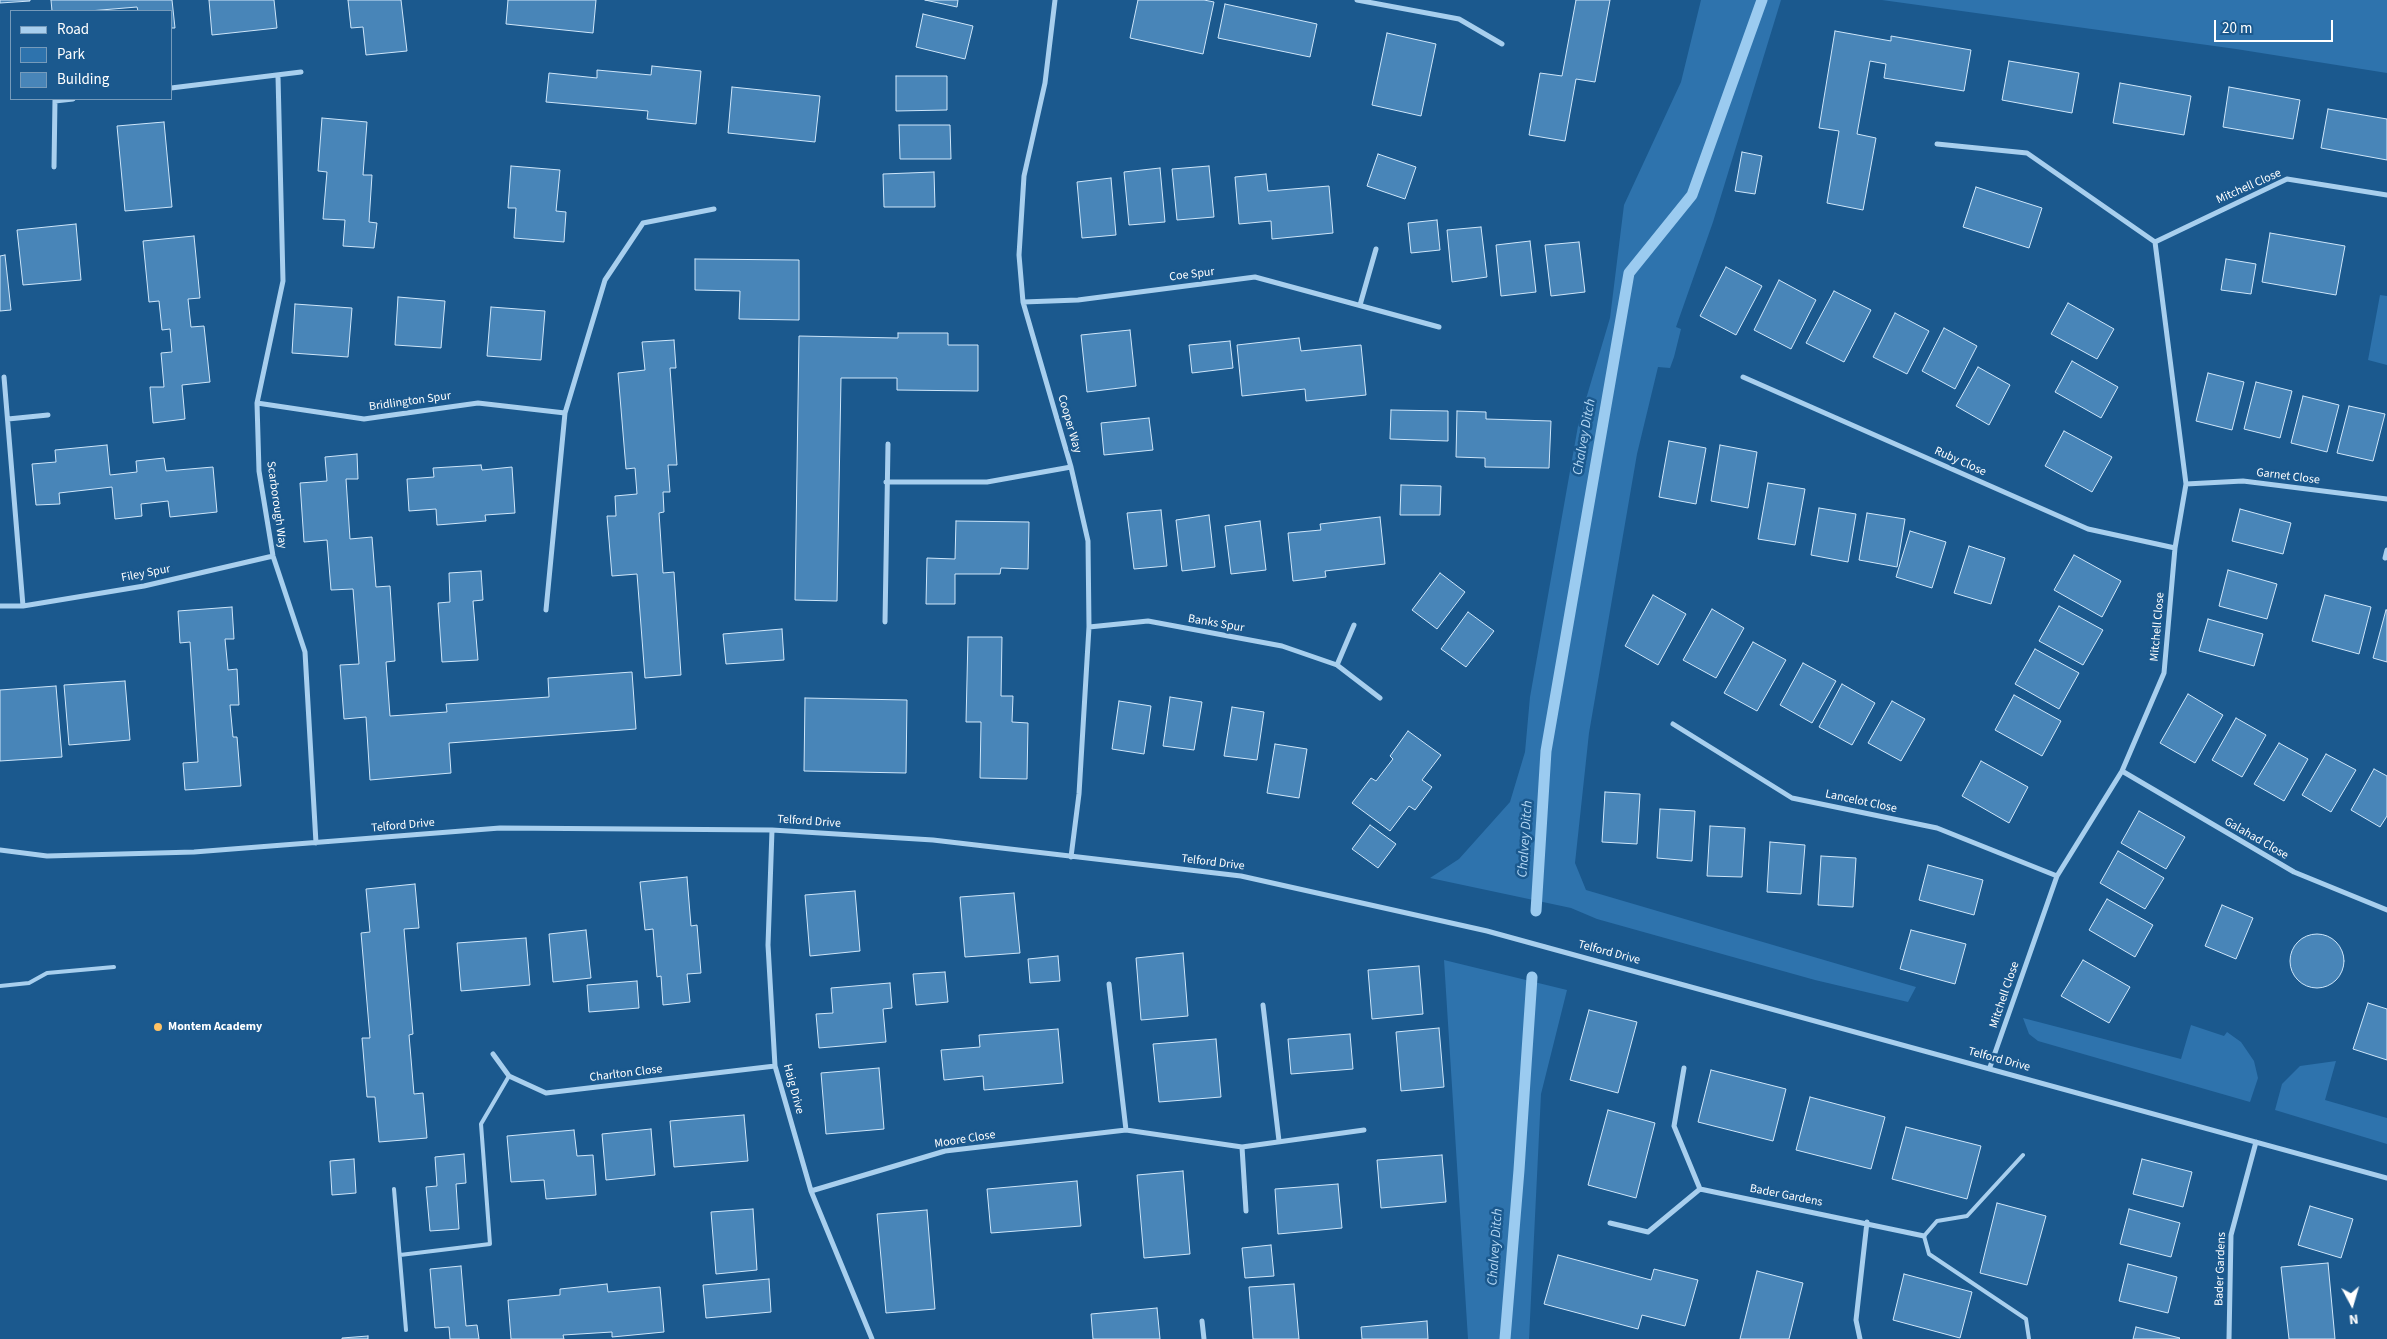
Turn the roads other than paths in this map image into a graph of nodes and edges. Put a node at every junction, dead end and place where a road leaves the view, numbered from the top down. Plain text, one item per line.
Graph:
1 (1055, 0) edge
2 (1357, 0) edge
3 (1502, 44) dead end
4 (301, 72) dead end
5 (278, 76) junction
6 (172, 88) edge
7 (55, 100) edge
8 (1937, 144) dead end
9 (54, 167) dead end
10 (2387, 195) edge
11 (714, 209) dead end
12 (2155, 242) junction
13 (1376, 248) dead end
14 (1023, 302) junction
15 (1360, 305) junction
16 (1439, 327) dead end
17 (4, 377) dead end
18 (1743, 377) dead end
19 (257, 402) junction
20 (566, 413) junction
21 (48, 415) dead end
22 (8, 420) junction
23 (888, 444) dead end
24 (1071, 467) junction
25 (886, 482) junction
26 (2186, 484) junction
27 (2387, 499) edge
28 (2175, 548) junction
29 (2387, 550) edge
30 (273, 556) junction
31 (2385, 558) dead end
32 (0, 606) edge
33 (23, 606) junction
34 (546, 610) dead end
35 (885, 622) dead end
36 (1354, 625) dead end
37 (1089, 627) junction
38 (1337, 665) junction
39 (1380, 698) dead end
40 (1673, 724) dead end
41 (2122, 771) junction
42 (772, 830) junction
43 (316, 843) junction
44 (0, 850) edge
45 (1071, 857) junction
46 (2057, 876) junction
47 (2387, 910) edge
48 (114, 967) dead end
49 (1109, 984) dead end
50 (0, 986) edge
51 (1263, 1005) dead end
52 (493, 1054) dead end
53 (775, 1066) junction
54 (1684, 1068) dead end
55 (1990, 1068) junction
56 (509, 1076) junction
57 (1126, 1130) junction
58 (1364, 1130) dead end
59 (1280, 1142) junction
60 (2256, 1142) junction
61 (1242, 1147) junction
62 (2023, 1155) dead end
63 (2387, 1178) edge
64 (1700, 1189) junction
65 (394, 1190) dead end
66 (811, 1191) junction
67 (1246, 1211) dead end
68 (1867, 1222) junction
69 (1610, 1223) dead end
70 (1924, 1236) junction
71 (400, 1255) junction
72 (1202, 1321) dead end
73 (406, 1330) dead end
74 (872, 1339) edge
75 (1204, 1339) edge
76 (1860, 1339) edge
77 (2029, 1339) edge
78 (2229, 1339) edge

1 - 14 street, Cooper Way
2 - 3 street
4 - 5 street
5 - 6 street
5 - 19 street, Scarborough Way
7 - 9 street
8 - 12 street
10 - 12 street, Mitchell Close
11 - 20 street
12 - 26 street, Mitchell Close
13 - 15 street
14 - 15 street, Coe Spur
14 - 24 street, Cooper Way
15 - 16 street, Coe Spur
17 - 22 street
18 - 28 street, Ruby Close
19 - 20 street, Bridlington Spur
19 - 30 street, Scarborough Way
20 - 34 street
21 - 22 street
22 - 33 street
23 - 25 street
24 - 25 street
24 - 37 street, Cooper Way
25 - 35 street
26 - 27 street, Garnet Close
26 - 28 street, Mitchell Close
28 - 41 street, Mitchell Close
29 - 31 street
30 - 33 street, Filey Spur
30 - 43 street, Scarborough Way
32 - 33 street, Filey Spur
36 - 38 street
37 - 38 street, Banks Spur
37 - 45 street, Cooper Way
38 - 39 street, Banks Spur
40 - 46 street, Lancelot Close
41 - 46 street, Mitchell Close
41 - 47 street, Galahad Close
42 - 43 street, Telford Drive
42 - 45 street, Telford Drive
42 - 53 street, Haig Drive
43 - 44 street, Telford Drive
45 - 55 street, Telford Drive
46 - 55 street, Mitchell Close
48 - 50 lane
49 - 57 street
51 - 59 street
52 - 56 street, Charlton Close
53 - 56 street, Charlton Close
53 - 66 street, Haig Drive
54 - 64 street
55 - 60 street, Telford Drive
56 - 71 lane
57 - 61 street, Moore Close
57 - 66 street, Moore Close
58 - 59 street, Moore Close
59 - 61 street, Moore Close
60 - 63 street, Telford Drive
60 - 78 street, Bader Gardens
61 - 67 street
62 - 70 lane
64 - 68 street, Bader Gardens
64 - 69 street
65 - 71 lane
66 - 74 street, Haig Drive
68 - 70 street, Bader Gardens
68 - 76 street
70 - 77 lane
71 - 73 lane
72 - 75 street

